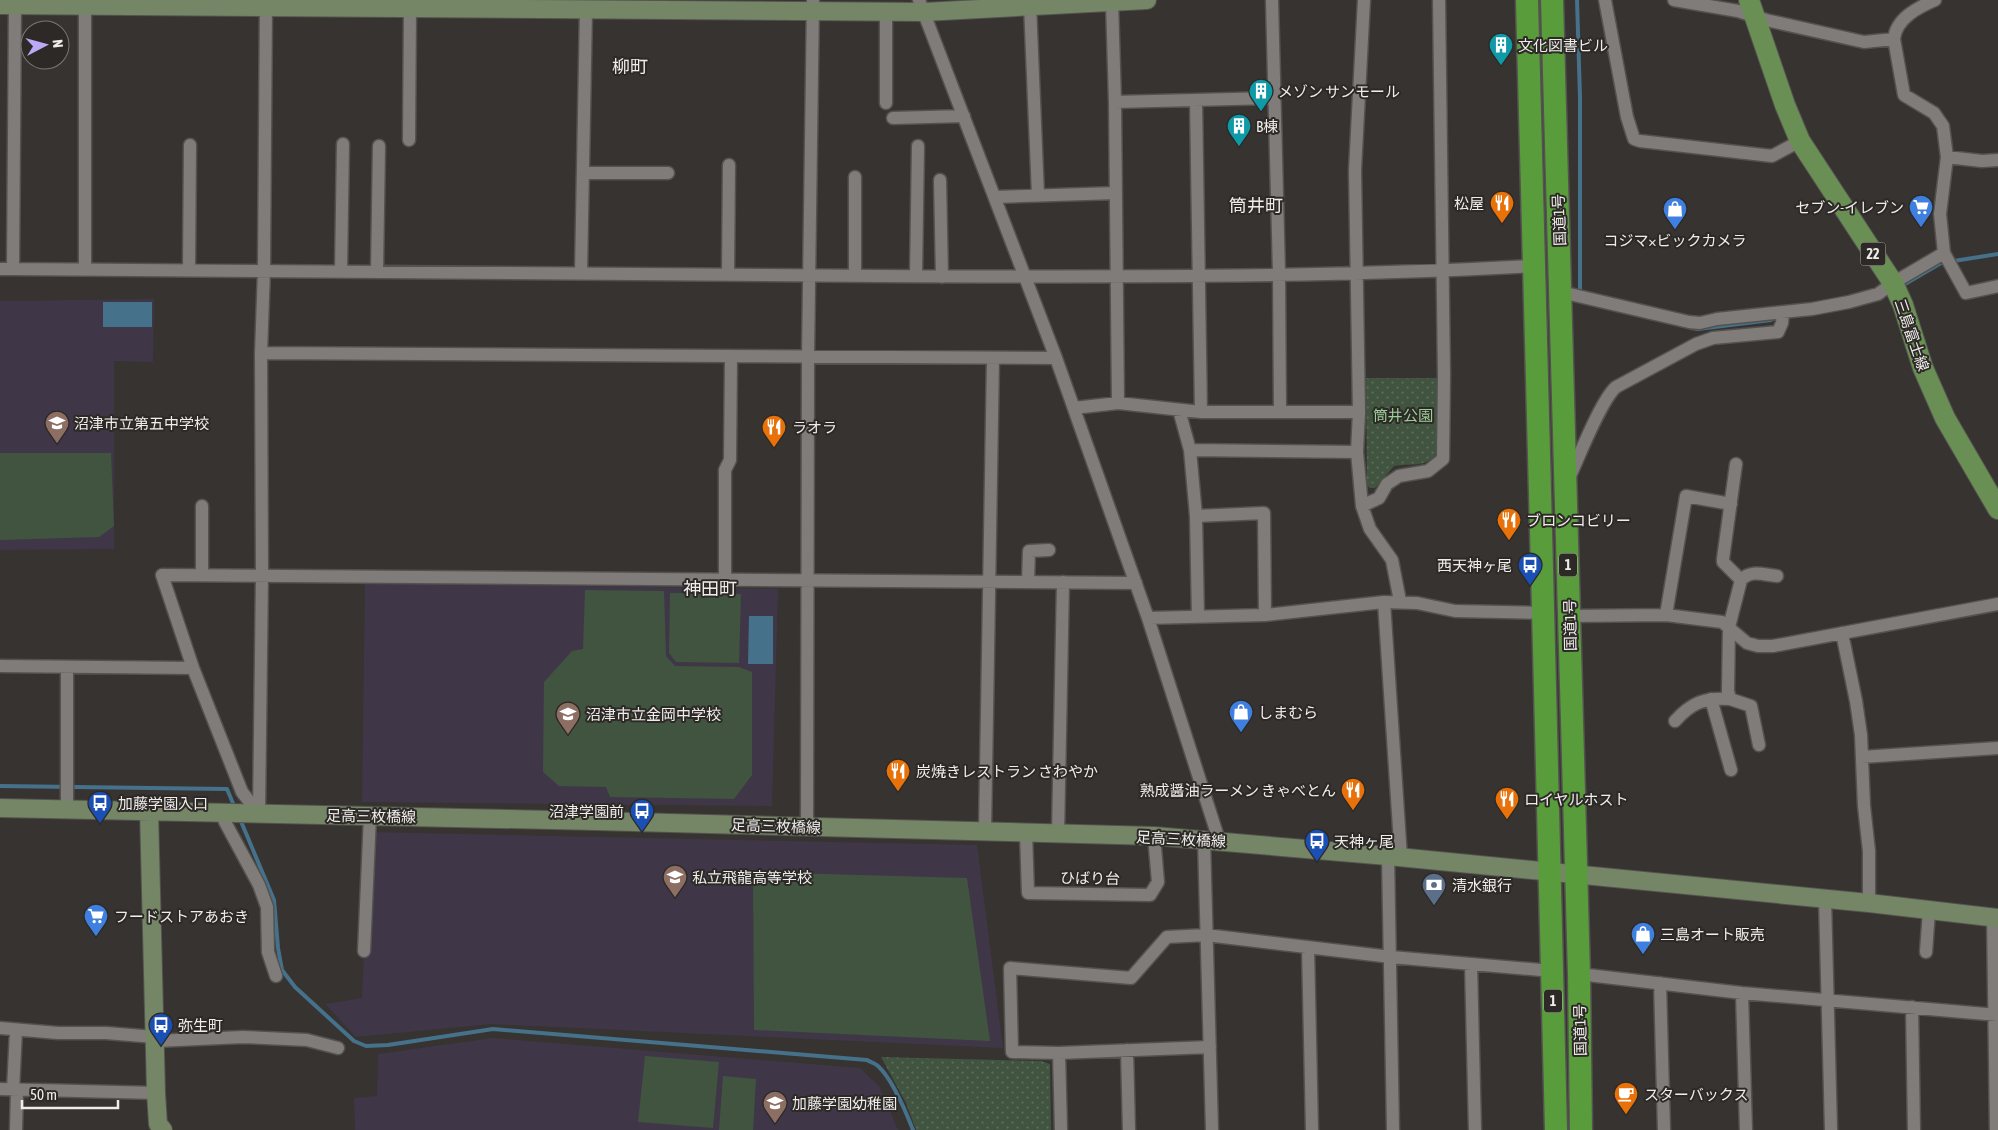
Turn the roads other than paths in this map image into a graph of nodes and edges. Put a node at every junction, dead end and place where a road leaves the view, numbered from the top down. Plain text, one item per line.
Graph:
1 (1147, 0) edge
2 (1272, 0) edge
3 (1364, 0) edge
4 (1439, 0) edge
5 (1528, 0) edge
6 (1552, 0) edge
7 (1605, 0) edge
8 (1674, 0) edge
9 (1936, 0) edge
10 (50, 2) edge
11 (1112, 2) junction
12 (119, 3) edge
13 (266, 3) edge
14 (968, 4) edge
15 (8, 5) edge
16 (85, 5) junction
17 (662, 5) edge
18 (730, 5) edge
19 (1030, 5) junction
20 (590, 6) edge
21 (813, 6) edge
22 (922, 6) edge
23 (410, 8) junction
24 (1751, 8) edge
25 (886, 11) junction
26 (1894, 39) junction
27 (1275, 98) junction
28 (1196, 101) junction
29 (1115, 102) junction
30 (886, 103) dead end
31 (964, 116) junction
32 (893, 118) dead end
33 (409, 140) dead end
34 (1800, 142) junction
35 (343, 144) dead end
36 (190, 145) dead end
37 (379, 146) dead end
38 (918, 146) dead end
39 (1947, 157) junction
40 (1998, 160) edge
41 (729, 165) dead end
42 (583, 173) junction
43 (668, 174) dead end
44 (855, 178) dead end
45 (940, 180) dead end
46 (1116, 193) junction
47 (1038, 195) junction
48 (995, 197) junction
49 (1944, 253) junction
50 (1533, 266) junction
51 (0, 268) edge
52 (13, 269) junction
53 (85, 270) junction
54 (189, 270) junction
55 (264, 270) junction
56 (341, 271) junction
57 (377, 271) junction
58 (1443, 271) junction
59 (1357, 273) junction
60 (581, 274) junction
61 (1279, 274) junction
62 (728, 275) junction
63 (810, 276) junction
64 (854, 276) junction
65 (916, 276) junction
66 (942, 276) junction
67 (1116, 276) junction
68 (1026, 277) junction
69 (1198, 277) junction
70 (1893, 283) junction
71 (1998, 286) edge
72 (1561, 292) junction
73 (1783, 312) junction
74 (261, 353) junction
75 (731, 357) junction
76 (808, 358) junction
77 (993, 358) junction
78 (1056, 358) junction
79 (1118, 403) junction
80 (1074, 408) junction
81 (1179, 410) junction
82 (1201, 412) junction
83 (1280, 412) junction
84 (1359, 412) junction
85 (1190, 450) junction
86 (1357, 452) junction
87 (1736, 464) dead end
88 (1566, 484) junction
89 (1731, 504) junction
90 (202, 506) dead end
91 (1362, 506) junction
92 (1998, 509) edge
93 (1196, 516) junction
94 (1049, 550) dead end
95 (262, 574) junction
96 (202, 575) junction
97 (1778, 576) dead end
98 (725, 579) junction
99 (808, 579) junction
100 (1741, 580) junction
101 (989, 581) junction
102 (1028, 582) junction
103 (1063, 582) junction
104 (1136, 583) junction
105 (1384, 602) junction
106 (1400, 602) junction
107 (1998, 604) edge
108 (1543, 613) junction
109 (1265, 615) junction
110 (1666, 615) junction
111 (1570, 616) junction
112 (1198, 617) junction
113 (1148, 618) junction
114 (1729, 627) junction
115 (1842, 634) junction
116 (0, 666) edge
117 (68, 666) junction
118 (194, 668) junction
119 (1711, 699) junction
120 (1730, 699) junction
121 (1674, 721) dead end
122 (1759, 745) dead end
123 (1998, 748) edge
124 (1862, 756) junction
125 (1731, 770) dead end
126 (67, 803) junction
127 (0, 808) edge
128 (149, 811) junction
129 (222, 813) junction
130 (252, 814) junction
131 (370, 816) junction
132 (807, 827) junction
133 (985, 831) junction
134 (1026, 833) junction
135 (1058, 834) junction
136 (1154, 836) junction
137 (1212, 840) junction
138 (1394, 857) junction
139 (1551, 872) junction
140 (1575, 875) junction
141 (1824, 899) junction
142 (1869, 903) junction
143 (1930, 911) junction
144 (1995, 918) edge
145 (1206, 935) junction
146 (1308, 947) junction
147 (364, 951) dead end
148 (1926, 952) dead end
149 (1391, 957) junction
150 (1470, 964) junction
151 (1553, 972) junction
152 (1579, 974) junction
153 (276, 976) dead end
154 (1660, 983) junction
155 (1742, 993) junction
156 (1827, 1001) junction
157 (1912, 1007) junction
158 (1996, 1015) edge
159 (0, 1028) edge
160 (16, 1030) junction
161 (156, 1039) junction
162 (338, 1048) dead end
163 (1210, 1048) junction
164 (1127, 1050) junction
165 (1059, 1053) junction
166 (0, 1089) edge
167 (15, 1090) junction
168 (156, 1093) junction
169 (16, 1130) edge
170 (163, 1130) edge
171 (1061, 1130) edge
172 (1129, 1130) edge
173 (1212, 1130) edge
174 (1312, 1130) edge
175 (1393, 1130) edge
176 (1474, 1130) edge
177 (1556, 1130) edge
178 (1581, 1130) edge
179 (1664, 1130) edge
180 (1746, 1130) edge
181 (1831, 1130) edge
182 (1914, 1130) edge
183 (1996, 1130) edge

1 - 11 street
2 - 27 street
3 - 59 street
4 - 58 street
5 - 50 highway, 国道1号 / 1
6 - 72 highway, 国道1号 / 1
7 - 34 street
8 - 24 street
9 - 26 street
10 - 15 street
10 - 16 street
11 - 19 street
11 - 29 street
12 - 13 street
12 - 16 street
13 - 23 street
13 - 55 street
14 - 19 street
14 - 22 street
15 - 52 street
16 - 53 street
17 - 18 street
17 - 20 street
18 - 21 street
19 - 47 street
20 - 23 street
20 - 42 street
21 - 25 street
21 - 63 street
22 - 25 street
22 - 31 street
23 - 33 street
24 - 26 street
24 - 34 main road, 三島富士線 / 22
25 - 30 street
26 - 39 street
27 - 28 street
27 - 61 street
28 - 29 street
28 - 69 street
29 - 46 street
31 - 32 street
31 - 48 street
34 - 70 main road, 三島富士線 / 22
35 - 56 street
36 - 54 street
37 - 57 street
38 - 65 street
39 - 40 street
39 - 49 street
41 - 62 street
42 - 43 street
42 - 60 street
44 - 64 street
45 - 66 street
46 - 47 street
46 - 67 street
47 - 48 street
48 - 68 street
49 - 70 street
49 - 71 street
50 - 58 street
50 - 108 highway, 国道1号 / 1
51 - 52 street
52 - 53 street
53 - 54 street
54 - 55 street
55 - 56 street
55 - 74 street
56 - 57 street
57 - 60 street
58 - 59 street
58 - 91 street
59 - 61 street
59 - 84 street
60 - 62 street
61 - 69 street
61 - 83 street
62 - 63 street
63 - 64 street
63 - 76 street
64 - 65 street
65 - 66 street
66 - 68 street
67 - 68 street
67 - 69 street
67 - 79 street
68 - 78 street
69 - 82 street
70 - 73 street
70 - 92 main road, 三島富士線 / 22
72 - 73 street
72 - 88 highway, 国道1号 / 1
73 - 88 street
74 - 75 street
74 - 95 street
75 - 76 street
75 - 98 street
76 - 77 street
76 - 99 street
77 - 78 street
77 - 101 street
78 - 80 street
79 - 80 street
79 - 81 street
80 - 104 street
81 - 82 street
81 - 85 street
82 - 83 street
83 - 84 street
84 - 86 street
85 - 86 street
85 - 93 street
86 - 91 street
87 - 89 street
88 - 111 highway, 国道1号 / 1
89 - 100 street
89 - 110 street
90 - 96 street
91 - 106 street
93 - 109 street
93 - 112 street
94 - 102 street
95 - 96 street
95 - 98 street
95 - 130 street
96 - 118 street
97 - 100 street
98 - 99 street
99 - 101 street
99 - 132 street
100 - 114 street
101 - 102 street
101 - 133 street
102 - 103 street
103 - 104 street
103 - 135 street
104 - 113 street
105 - 106 street
105 - 109 street
105 - 138 street
106 - 108 street
107 - 115 street
108 - 139 highway, 国道1号 / 1
109 - 112 street
110 - 111 street
110 - 114 street
111 - 140 highway, 国道1号 / 1
112 - 113 street
113 - 137 street
114 - 115 street
114 - 120 street
115 - 124 street
116 - 117 street
117 - 118 street
117 - 126 street
118 - 130 street
119 - 120 street
119 - 121 street
119 - 125 street
120 - 122 street
123 - 124 street
124 - 142 street
126 - 127 street, 足高三枚橋線
126 - 128 street, 足高三枚橋線
128 - 129 street, 足高三枚橋線
128 - 161 street
129 - 130 street, 足高三枚橋線
129 - 153 street
130 - 131 street, 足高三枚橋線
131 - 132 street, 足高三枚橋線
131 - 147 street
132 - 133 street, 足高三枚橋線
133 - 134 street, 足高三枚橋線
134 - 135 street, 足高三枚橋線
134 - 136 street, ひばり台
135 - 136 street, 足高三枚橋線
136 - 137 street, 足高三枚橋線
137 - 138 street, 足高三枚橋線
137 - 145 street
138 - 139 street, 足高三枚橋線
138 - 149 street
139 - 140 street, 足高三枚橋線
139 - 151 highway, 国道1号 / 1
140 - 141 street, 足高三枚橋線
140 - 152 highway, 国道1号 / 1
141 - 142 street, 足高三枚橋線
141 - 156 street
142 - 143 street, 足高三枚橋線
143 - 144 street, 足高三枚橋線
143 - 148 street
144 - 158 street
145 - 146 street
145 - 163 street
145 - 165 street
146 - 149 street
146 - 174 street
149 - 150 street
149 - 175 street
150 - 151 street
150 - 176 street
151 - 177 highway, 国道1号 / 1
152 - 154 street
152 - 178 highway, 国道1号 / 1
154 - 155 street
154 - 179 street
155 - 156 street
155 - 180 street
156 - 157 street
156 - 181 street
157 - 158 street
157 - 182 street
158 - 183 street
159 - 160 street
160 - 161 street
160 - 167 street
161 - 162 street
161 - 168 street
163 - 164 street
163 - 173 street
164 - 165 street
164 - 172 street
165 - 171 street
166 - 167 street
167 - 168 street
167 - 169 street
168 - 170 street

